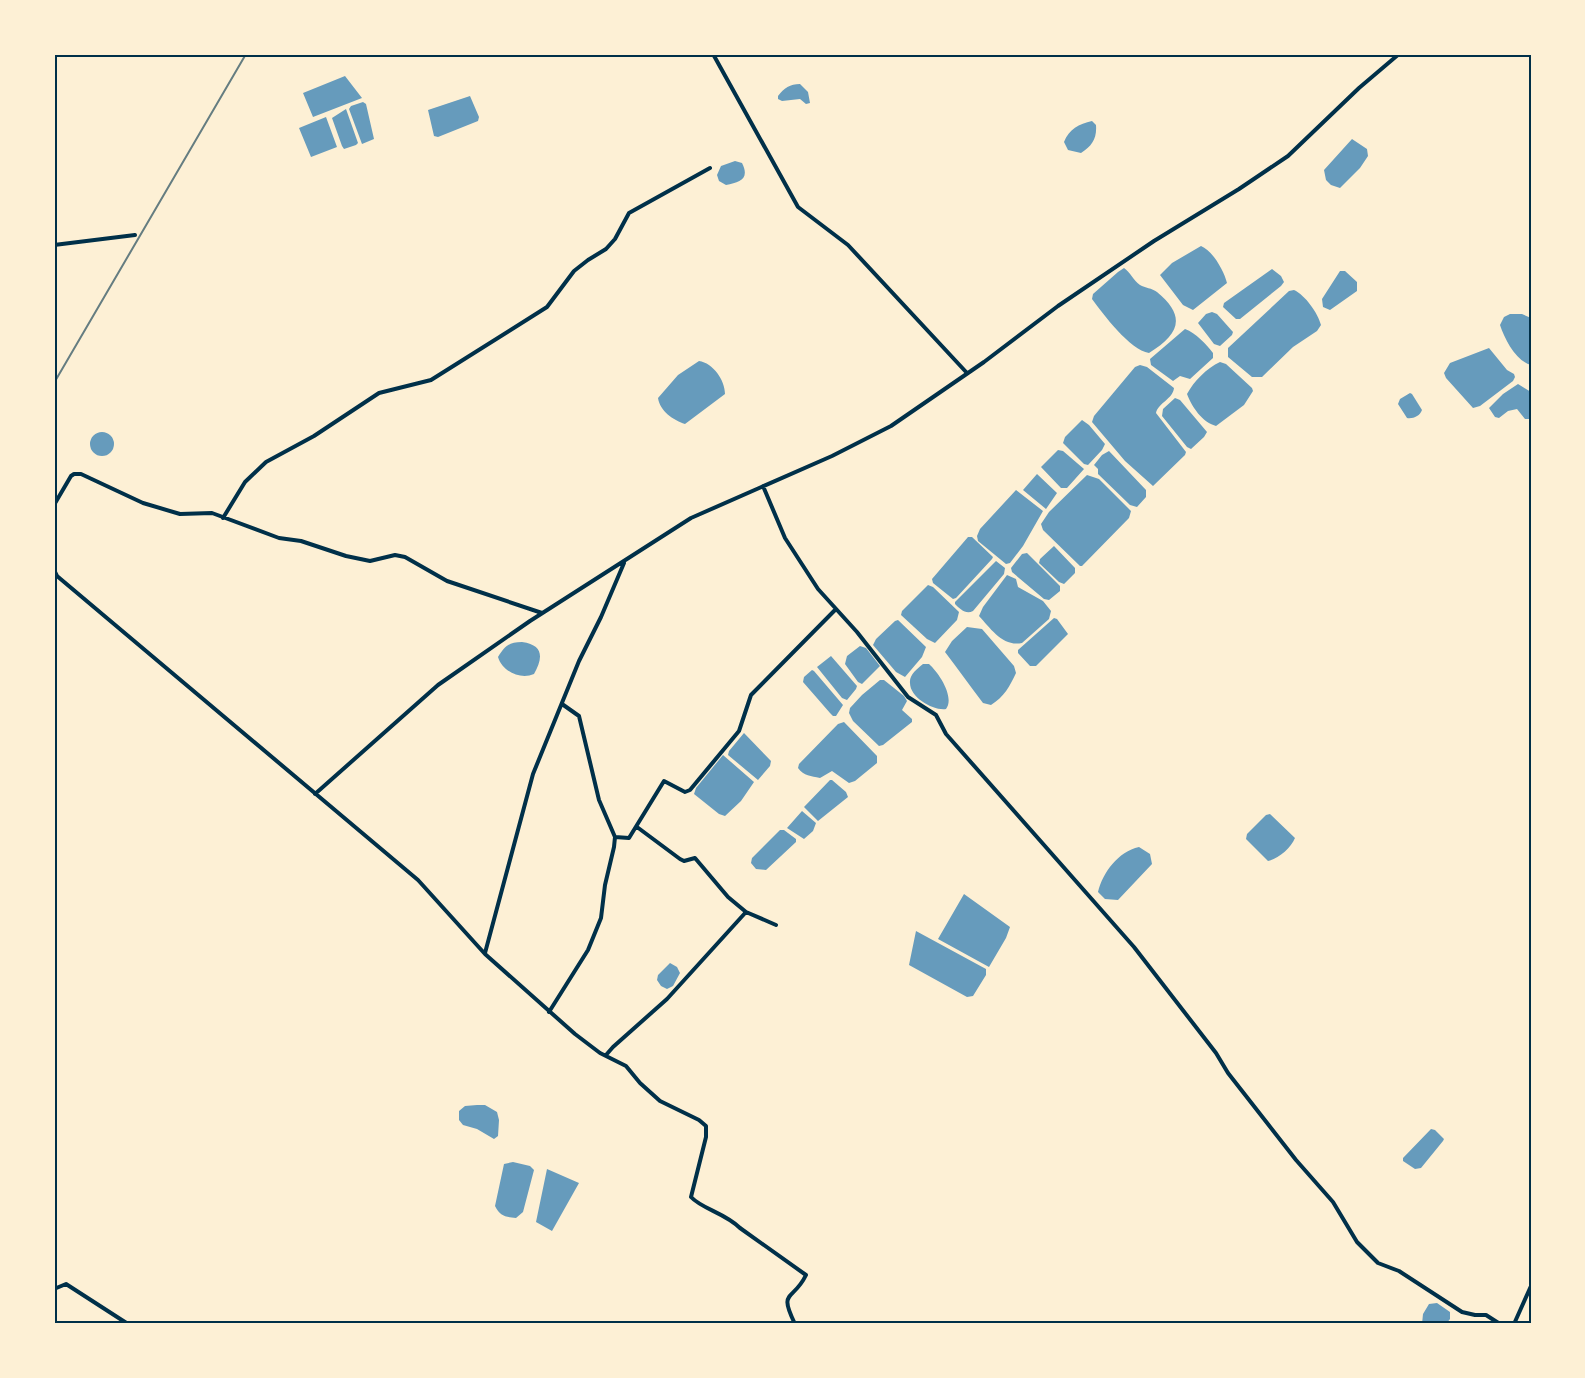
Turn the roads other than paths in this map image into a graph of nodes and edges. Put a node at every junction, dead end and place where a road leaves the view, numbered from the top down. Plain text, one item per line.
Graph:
1 (713, 54) edge
2 (1399, 54) edge
3 (710, 168) dead end
4 (135, 235) dead end
5 (54, 245) edge
6 (967, 374) junction
7 (763, 486) junction
8 (54, 505) edge
9 (222, 518) junction
10 (624, 562) junction
11 (54, 570) edge
12 (837, 609) junction
13 (543, 613) junction
14 (561, 704) junction
15 (315, 794) junction
16 (637, 827) junction
17 (615, 837) junction
18 (746, 912) junction
19 (776, 925) dead end
20 (485, 954) junction
21 (549, 1012) junction
22 (606, 1055) junction
23 (1531, 1286) edge
24 (54, 1289) edge
25 (128, 1324) edge
26 (795, 1324) edge
27 (1500, 1324) edge
28 (1514, 1324) edge

1 - 6 street
2 - 6 street
3 - 9 street
4 - 5 street
6 - 7 street
7 - 10 street
7 - 12 street
8 - 9 street
9 - 13 street
10 - 13 street
10 - 14 street
11 - 15 street
12 - 16 street
12 - 27 street
13 - 15 street
14 - 17 street
14 - 20 street
15 - 20 street
16 - 17 street
16 - 18 street
17 - 21 street
18 - 19 street
18 - 22 street
20 - 21 street
21 - 22 street
22 - 26 street
23 - 28 street
24 - 25 street

